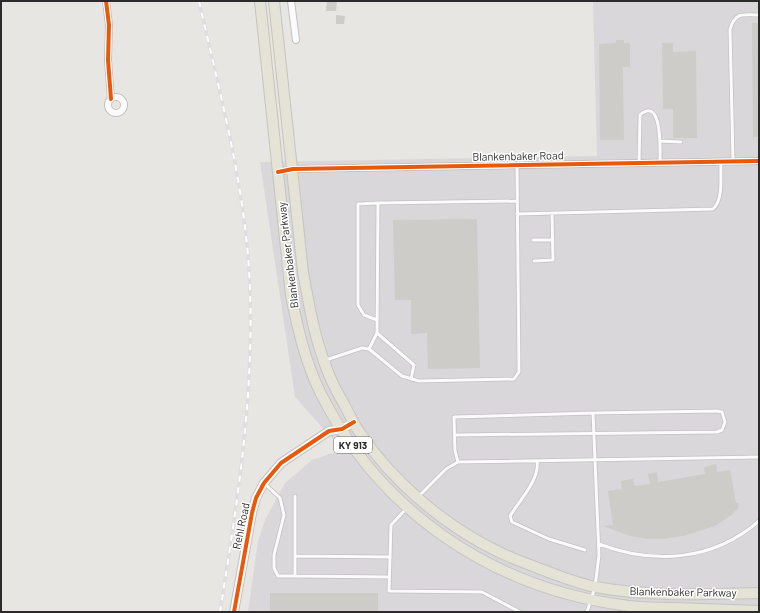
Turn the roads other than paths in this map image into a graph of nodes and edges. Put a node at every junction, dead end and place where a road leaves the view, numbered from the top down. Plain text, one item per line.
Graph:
1 (106, 1) edge
2 (260, 1) edge
3 (274, 1) edge
4 (291, 1) edge
5 (759, 15) edge
6 (296, 40) dead end
7 (112, 98) dead end
8 (660, 141) junction
9 (681, 142) dead end
10 (733, 161) junction
11 (759, 161) edge
12 (721, 162) junction
13 (639, 163) junction
14 (660, 163) junction
15 (517, 165) junction
16 (293, 169) junction
17 (278, 172) junction
18 (517, 201) junction
19 (378, 203) junction
20 (552, 213) junction
21 (518, 214) junction
22 (533, 240) dead end
23 (553, 240) junction
24 (534, 260) dead end
25 (378, 320) junction
26 (378, 333) junction
27 (369, 349) junction
28 (324, 361) junction
29 (411, 379) junction
30 (593, 413) junction
31 (354, 422) junction
32 (342, 429) junction
33 (593, 433) junction
34 (454, 435) junction
35 (759, 457) edge
36 (595, 459) junction
37 (537, 461) junction
38 (458, 462) junction
39 (264, 483) junction
40 (295, 496) dead end
41 (417, 497) junction
42 (408, 508) junction
43 (759, 521) edge
44 (599, 544) junction
45 (585, 550) dead end
46 (295, 556) junction
47 (390, 557) junction
48 (295, 576) junction
49 (389, 577) junction
50 (595, 587) junction
51 (759, 593) edge
52 (591, 600) junction
53 (759, 611) edge
54 (234, 612) edge
55 (520, 612) edge
56 (587, 612) edge

1 - 7 street
2 - 17 main road, Blankenbaker Parkway / KY 913
3 - 16 main road, Blankenbaker Parkway / KY 913
4 - 6 street
5 - 10 lane
8 - 9 lane
8 - 13 lane
8 - 14 lane
10 - 11 street, Blankenbaker Road
10 - 12 street, Blankenbaker Road
12 - 14 street, Blankenbaker Road
12 - 20 lane
13 - 14 street, Blankenbaker Road
13 - 15 street, Blankenbaker Road
15 - 16 street, Blankenbaker Road
15 - 18 lane
16 - 17 street, Blankenbaker Road
16 - 28 main road, Blankenbaker Parkway / KY 913
17 - 32 main road, Blankenbaker Parkway / KY 913
18 - 19 lane
18 - 21 lane
19 - 25 lane
19 - 25 lane
20 - 21 lane
20 - 23 lane
21 - 29 lane
22 - 23 lane
23 - 24 lane
25 - 26 lane
26 - 27 lane
26 - 29 lane
27 - 28 lane
27 - 29 lane
28 - 31 main road, Blankenbaker Parkway / KY 913
30 - 33 lane
30 - 33 lane
30 - 34 lane
31 - 32 street, Rehl Road
31 - 41 main road, Blankenbaker Parkway / KY 913
32 - 39 street, Rehl Road
32 - 42 main road, Blankenbaker Parkway / KY 913
33 - 34 lane
33 - 36 lane
34 - 38 lane
35 - 36 lane
36 - 37 lane
36 - 44 lane
37 - 38 lane
37 - 45 lane
38 - 41 lane
39 - 48 lane
39 - 54 street, Rehl Road
40 - 46 lane
41 - 50 main road, Blankenbaker Parkway / KY 913
42 - 47 lane
42 - 52 main road, Blankenbaker Parkway / KY 913
43 - 44 lane
44 - 50 lane
46 - 47 lane
46 - 48 lane
47 - 49 lane
48 - 49 lane
49 - 55 lane
50 - 51 main road, Blankenbaker Parkway / KY 913
50 - 52 lane
52 - 53 main road, Blankenbaker Parkway / KY 913
52 - 56 lane

